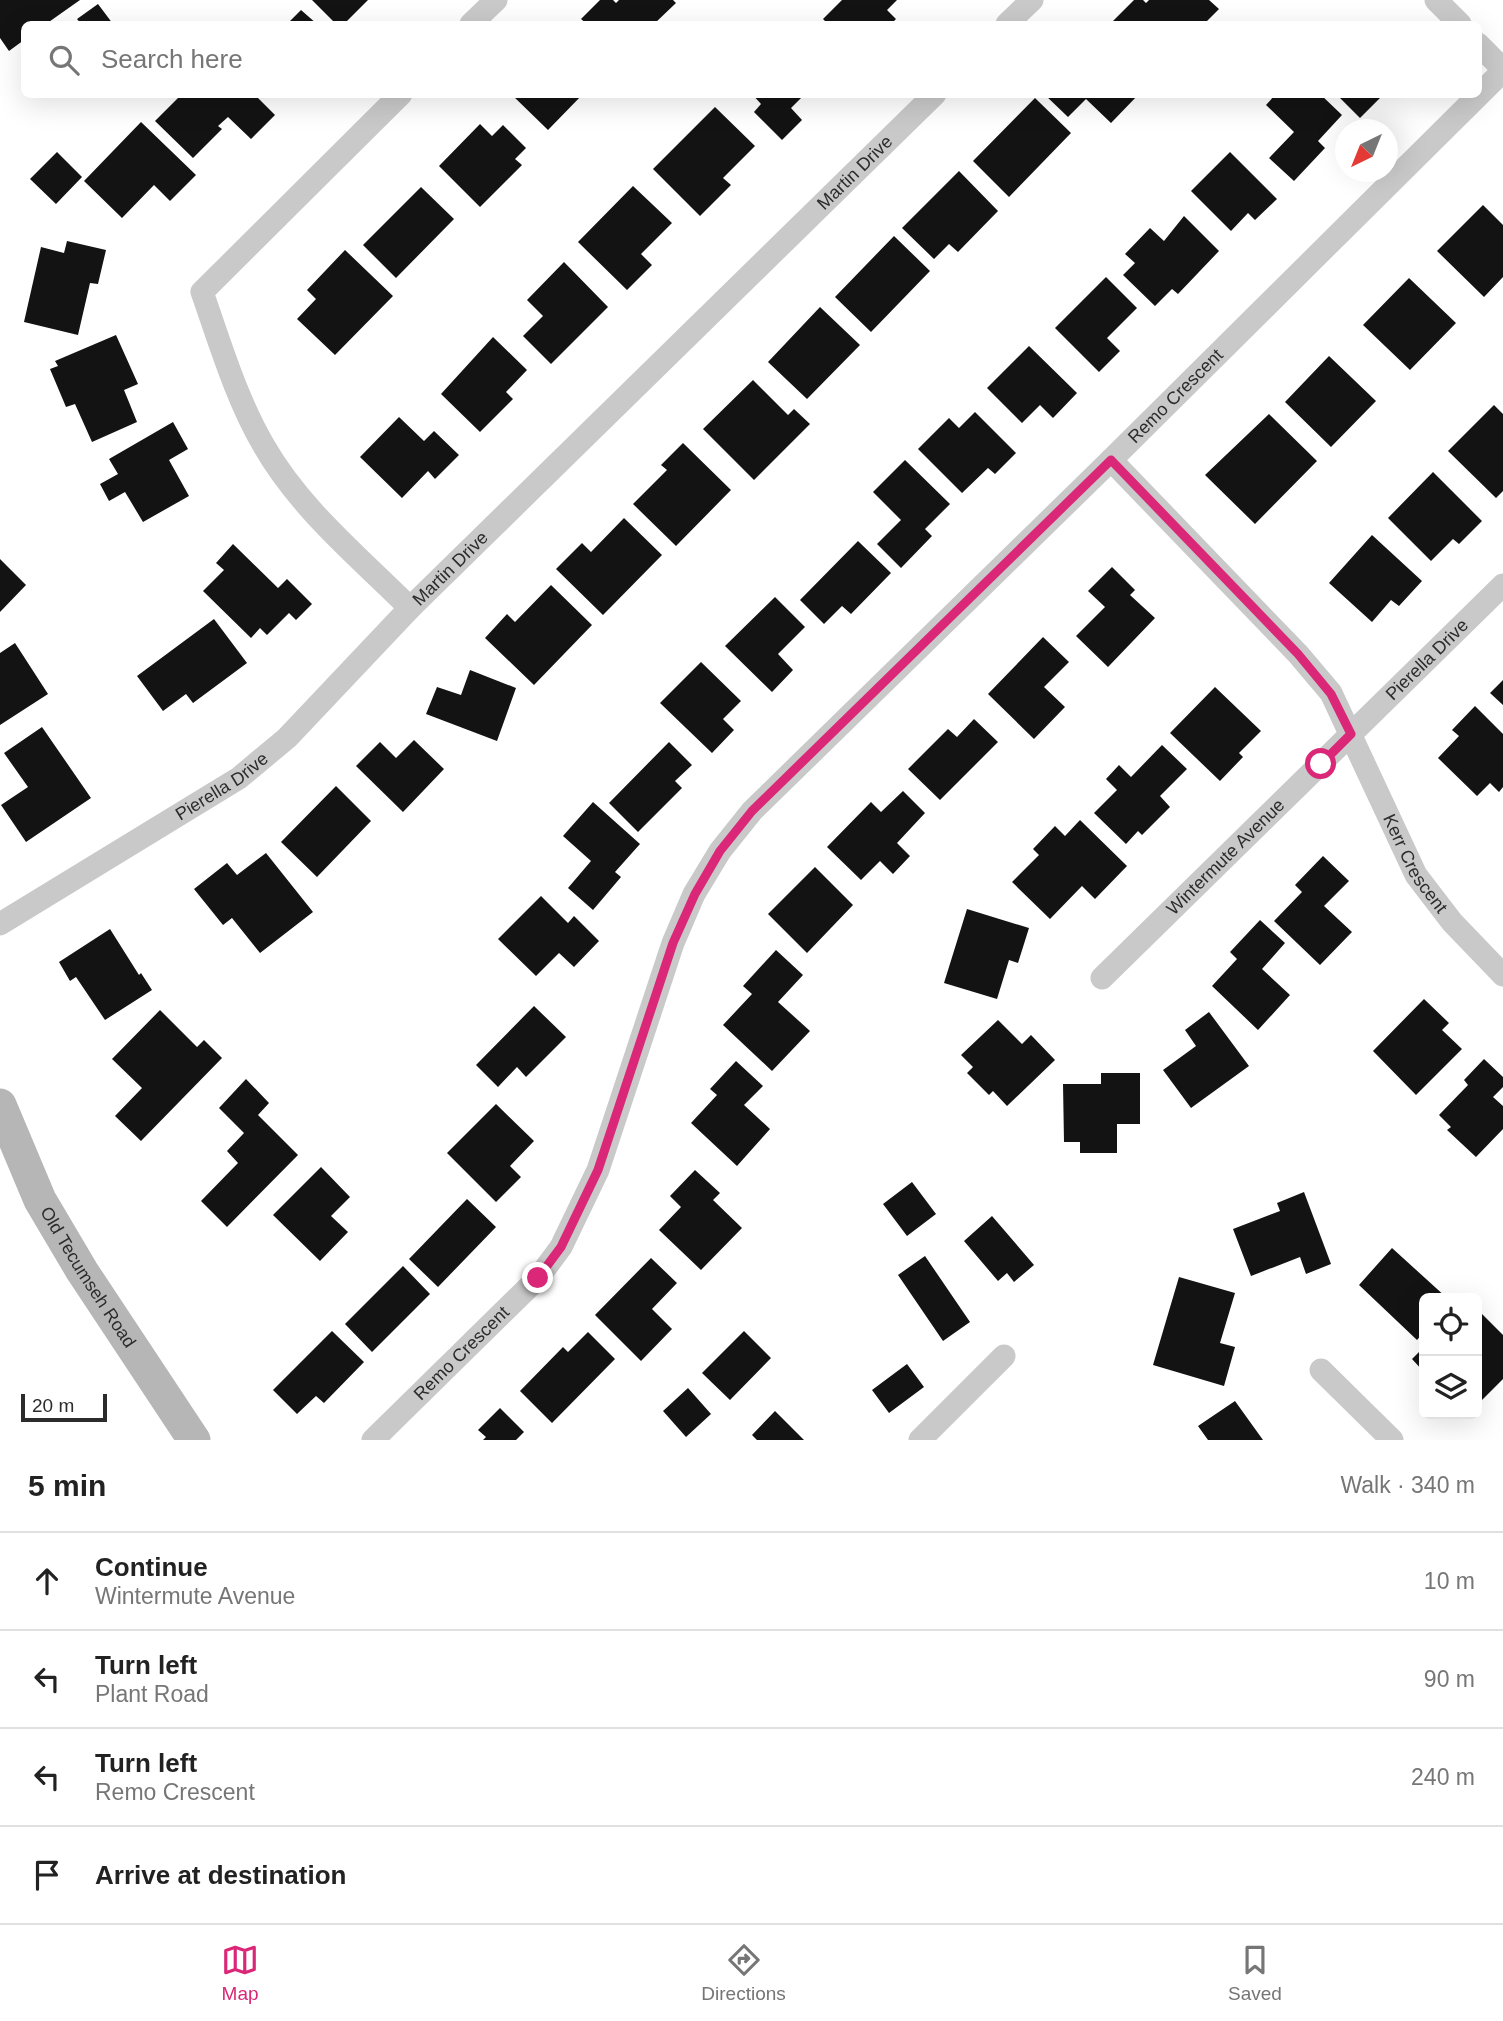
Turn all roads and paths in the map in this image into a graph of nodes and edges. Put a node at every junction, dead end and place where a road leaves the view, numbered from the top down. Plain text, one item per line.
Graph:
1 (496, 0) edge
2 (1032, 0) edge
3 (1436, 0) edge
4 (474, 21) edge
5 (1010, 21) edge
6 (1457, 21) edge
7 (1482, 47) edge
8 (1503, 70) edge
9 (1482, 91) edge
10 (397, 98) edge
11 (931, 98) edge
12 (1475, 98) edge
13 (1111, 460) junction
14 (1503, 585) edge
15 (410, 608) junction
16 (1351, 734) junction
17 (0, 924) edge
18 (1503, 975) edge
19 (1101, 978) dead end
20 (0, 1105) edge
21 (1004, 1356) dead end
22 (1321, 1370) dead end
23 (194, 1440) edge
24 (373, 1440) edge
25 (920, 1440) edge
26 (1392, 1440) edge

1 - 4 street
2 - 5 street
3 - 6 street
7 - 8 street
8 - 9 street, Remo Crescent
10 - 15 street, Martin Drive
11 - 15 street, Martin Drive
12 - 13 street, Remo Crescent
13 - 16 street, Kerr Crescent
13 - 24 street, Remo Crescent
14 - 16 street, Pierella Drive
15 - 17 street, Pierella Drive
16 - 18 street, Kerr Crescent
16 - 19 street, Wintermute Avenue
20 - 23 main road, Old Tecumseh Road
21 - 25 street
22 - 26 street

